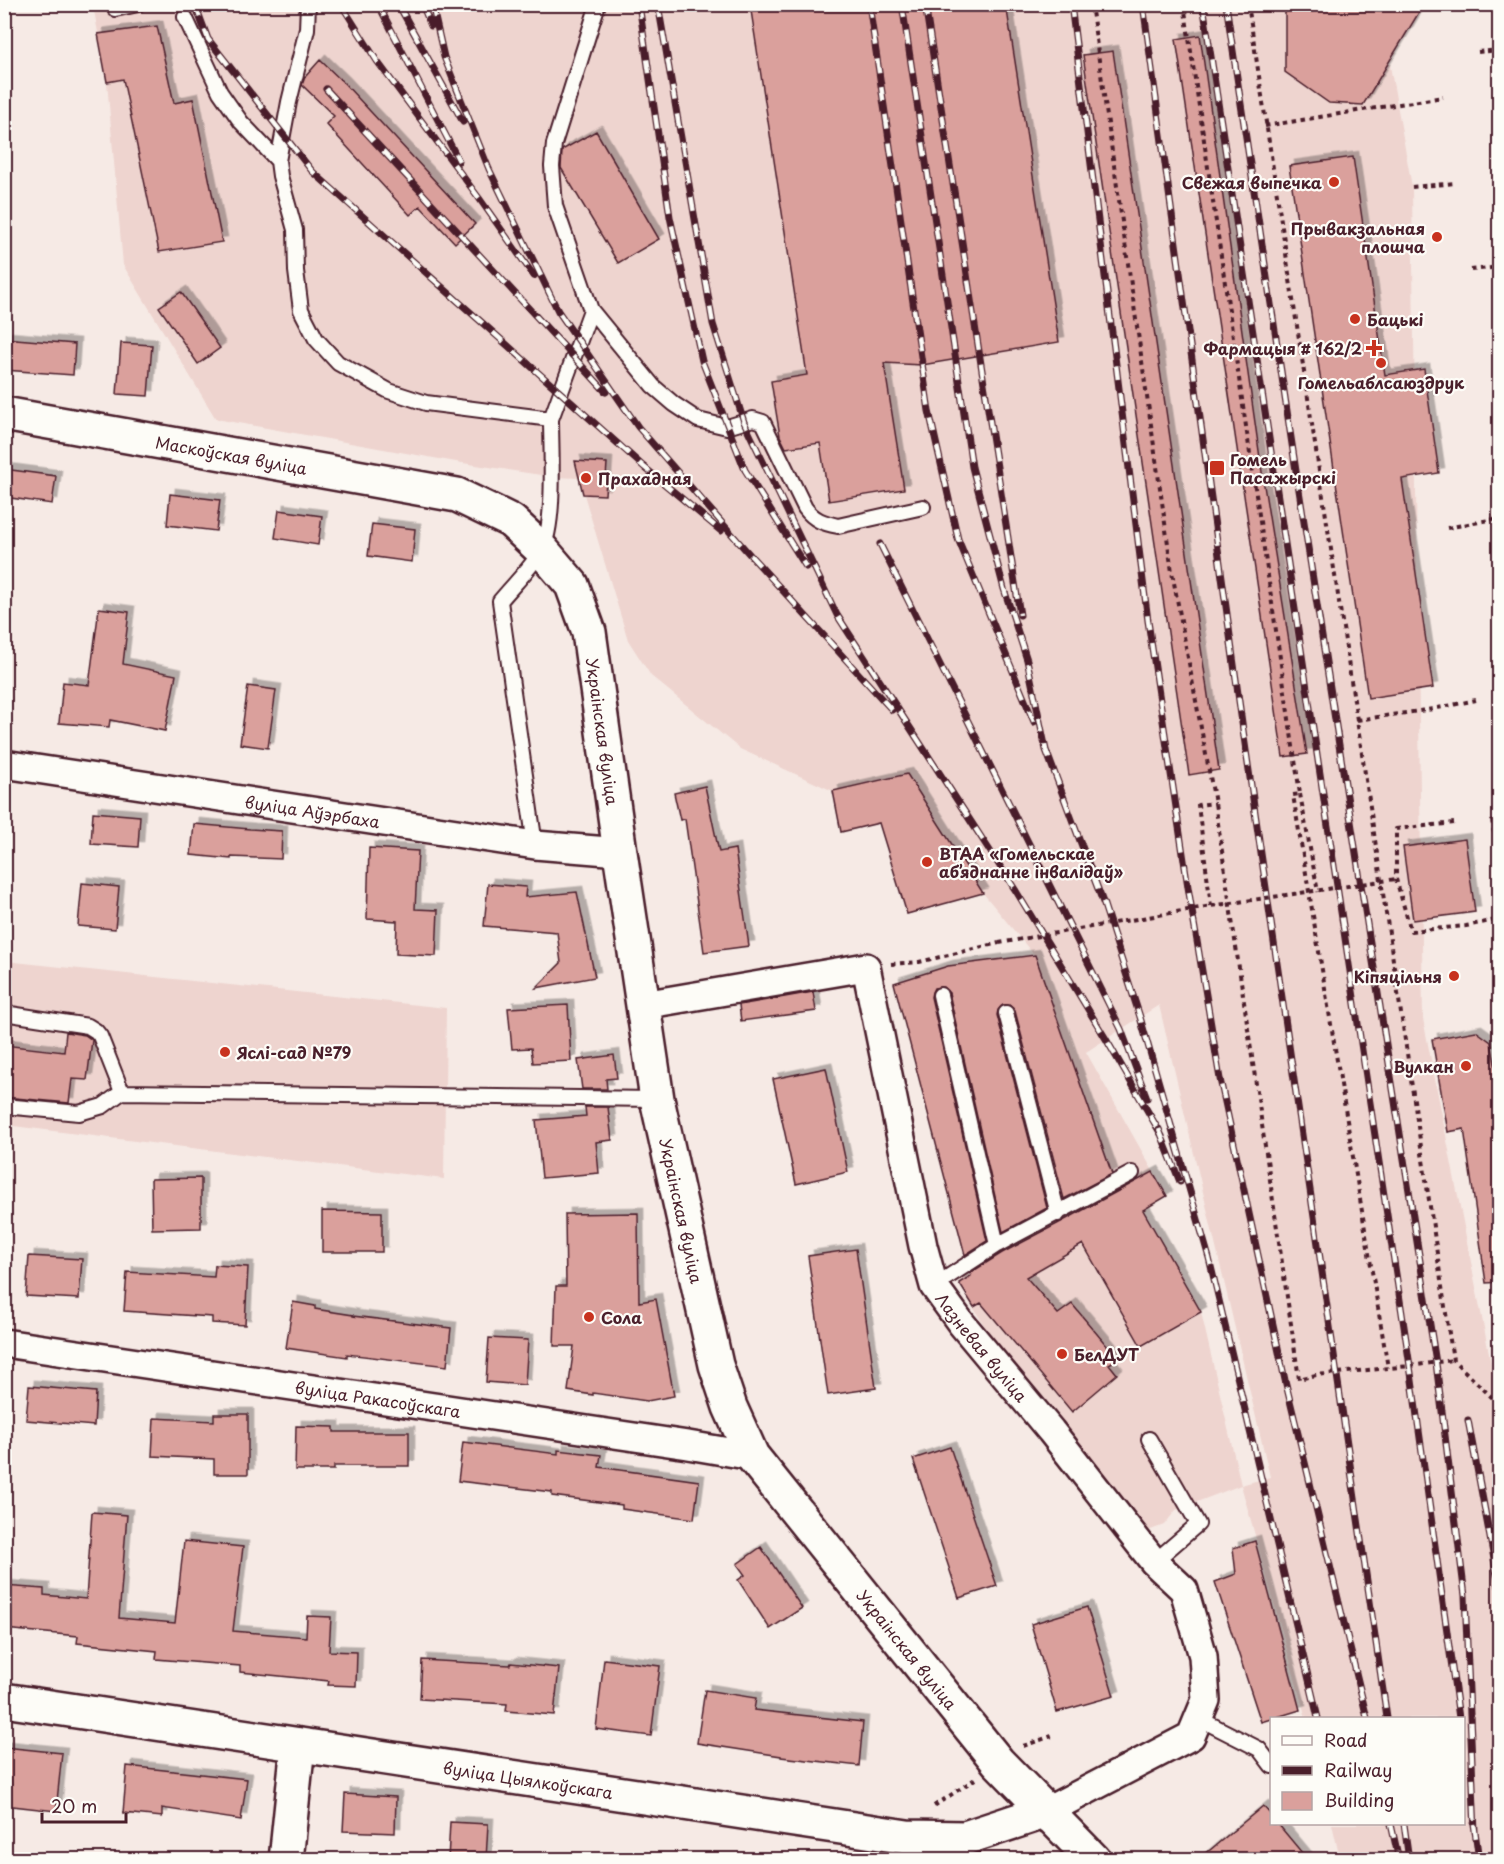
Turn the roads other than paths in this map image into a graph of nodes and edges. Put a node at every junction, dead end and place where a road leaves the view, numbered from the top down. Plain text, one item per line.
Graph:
1 (138, 4) edge
2 (308, 4) edge
3 (598, 4) edge
4 (115, 9) dead end
5 (184, 17) dead end
6 (278, 161) junction
7 (591, 310) junction
8 (4, 414) edge
9 (551, 419) junction
10 (457, 495) joint
11 (923, 507) dead end
12 (542, 550) junction
13 (4, 765) edge
14 (535, 845) junction
15 (620, 852) junction
16 (940, 995) dead end
17 (643, 1005) junction
18 (1006, 1013) dead end
19 (4, 1014) edge
20 (122, 1092) junction
21 (657, 1099) junction
22 (4, 1106) edge
23 (1132, 1173) dead end
24 (1058, 1214) junction
25 (997, 1245) junction
26 (934, 1286) junction
27 (4, 1343) edge
28 (1149, 1439) dead end
29 (752, 1456) junction
30 (1154, 1562) junction
31 (4, 1700) edge
32 (1198, 1718) junction
33 (298, 1744) junction
34 (1270, 1763) edge
35 (1047, 1811) junction
36 (286, 1860) edge
37 (1094, 1860) edge

1 - 4 lane
2 - 6 lane
3 - 7 lane
5 - 6 lane
6 - 9 lane
7 - 9 lane
7 - 11 lane
8 - 10 street, Маскоўская вуліца
9 - 12 lane
10 - 12 street, Украінская вуліца
12 - 14 lane
12 - 15 street, Украінская вуліца
13 - 14 street, вуліца Аўэрбаха
14 - 15 street, вуліца Аўэрбаха
15 - 17 street, Украінская вуліца
16 - 25 lane
17 - 21 street, Украінская вуліца
17 - 26 street, Лазневая вуліца
18 - 24 lane
19 - 20 lane
20 - 21 lane
20 - 22 lane
21 - 29 street, Украінская вуліца
23 - 24 lane
24 - 25 lane
25 - 26 lane
26 - 30 street, Лазневая вуліца
27 - 29 street, вуліца Ракасоўскага
28 - 30 lane
29 - 35 street, Украінская вуліца
30 - 32 street, Лазневая вуліца
31 - 33 street, вуліца Цыялкоўскага
32 - 34 lane
32 - 35 street, Лазневая вуліца
33 - 35 street, вуліца Цыялкоўскага
33 - 36 street
35 - 37 street, Украінская вуліца

